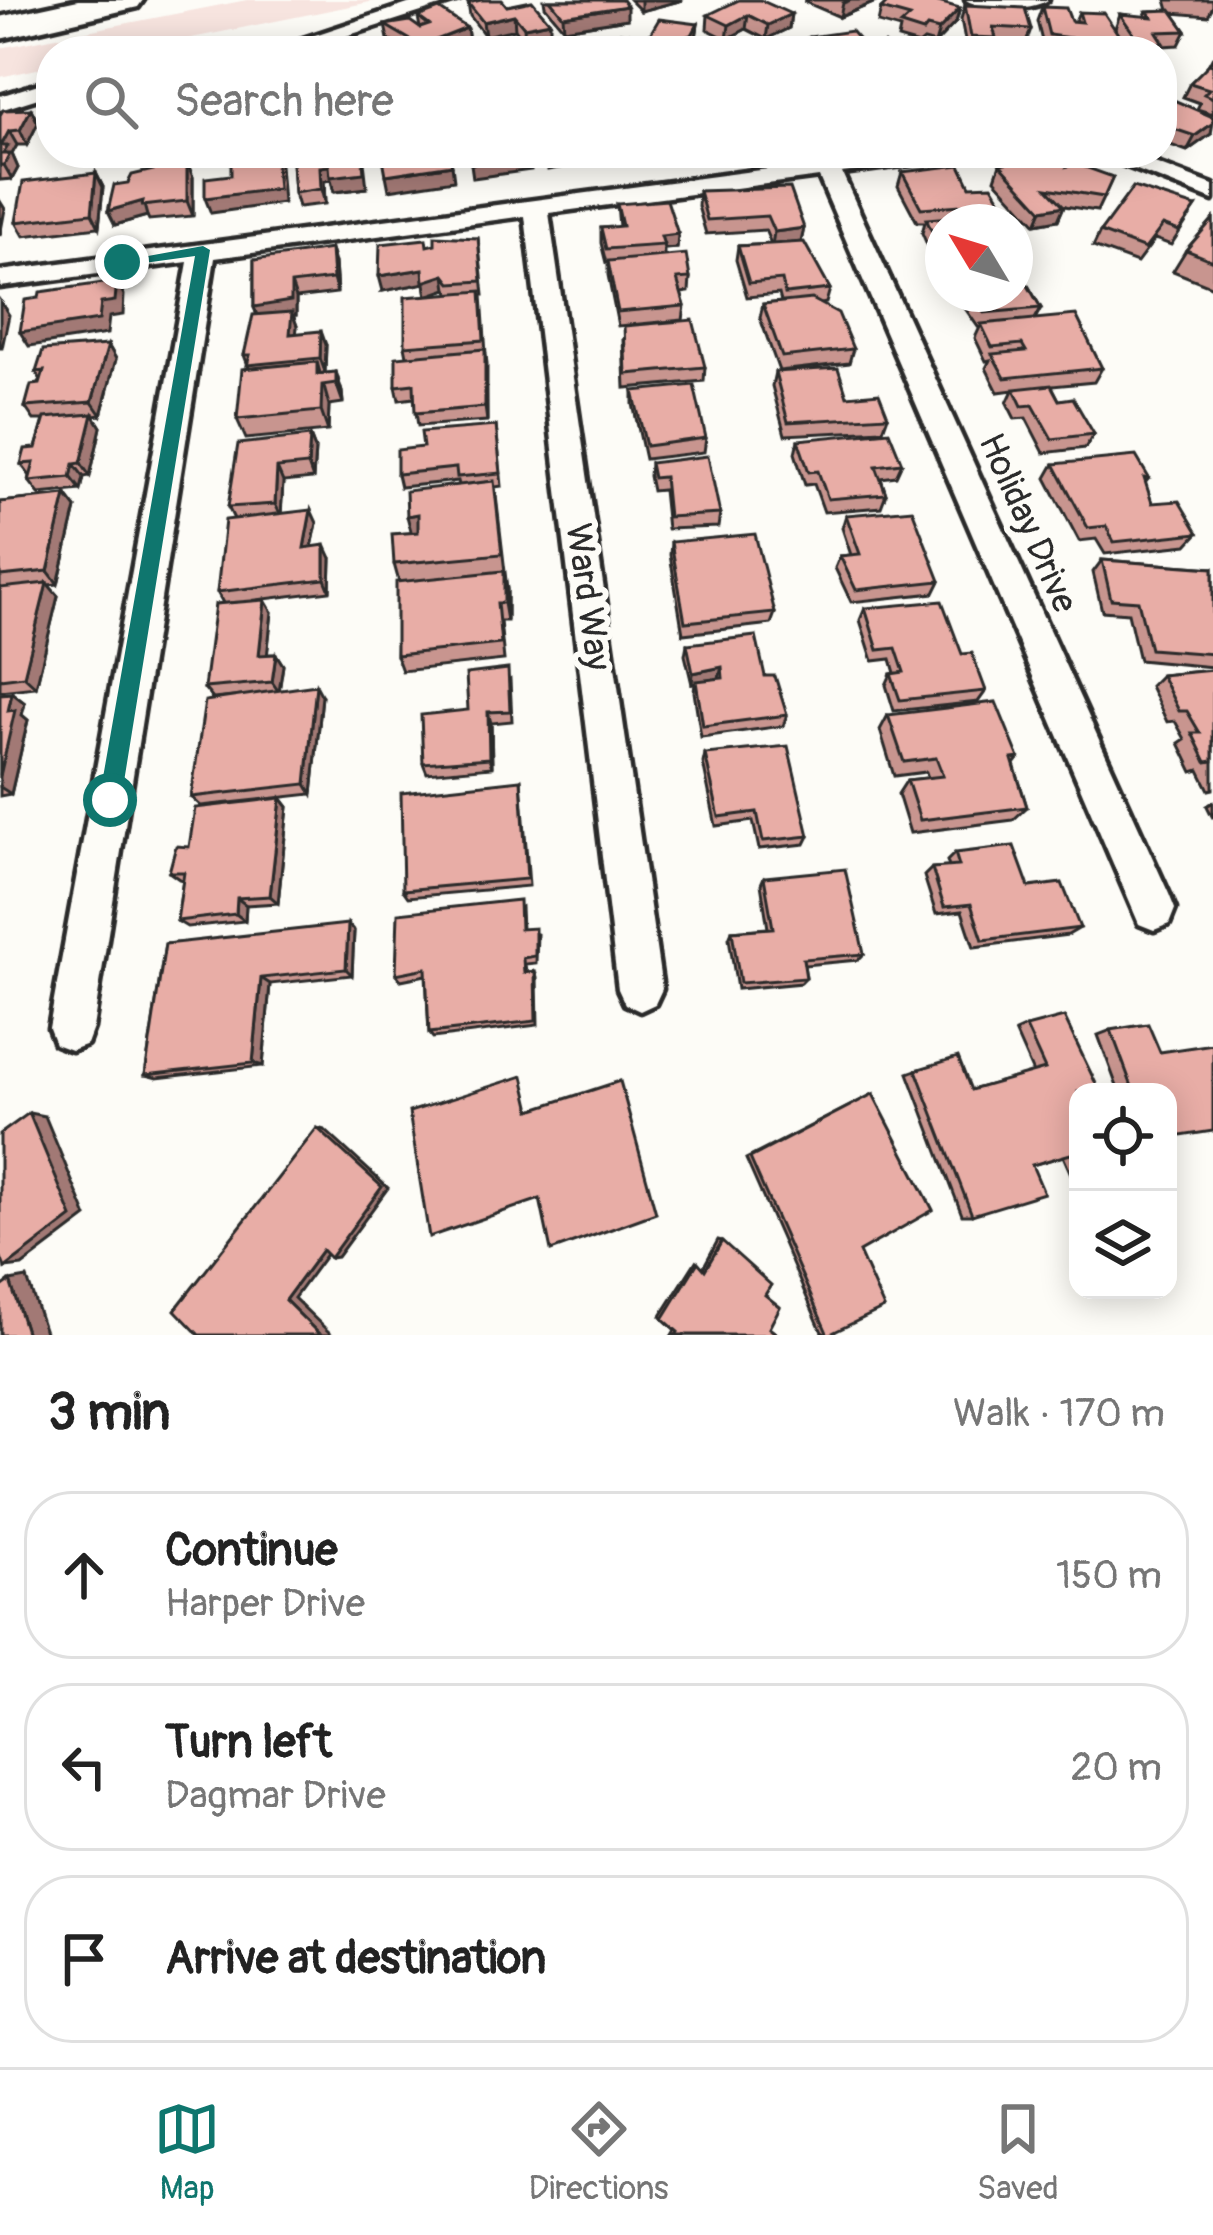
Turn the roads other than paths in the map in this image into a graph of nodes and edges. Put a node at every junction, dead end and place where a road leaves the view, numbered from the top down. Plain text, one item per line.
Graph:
1 (15, 0) edge
2 (127, 0) edge
3 (449, 0) edge
4 (976, 0) edge
5 (1038, 0) edge
6 (0, 2) edge
7 (0, 28) edge
8 (322, 36) edge
9 (36, 92) edge
10 (0, 103) edge
11 (780, 168) edge
12 (828, 168) edge
13 (1146, 168) edge
14 (1213, 193) edge
15 (536, 206) junction
16 (203, 250) junction
17 (0, 279) edge
18 (1154, 909) dead end
19 (640, 989) dead end
20 (71, 1028) dead end

1 - 6 highway
2 - 7 highway
3 - 8 street
4 - 5 street
9 - 10 street
11 - 15 street
12 - 18 street, Holiday Drive
13 - 14 street
15 - 16 street
15 - 19 street, Ward Way
16 - 17 street
16 - 20 street

